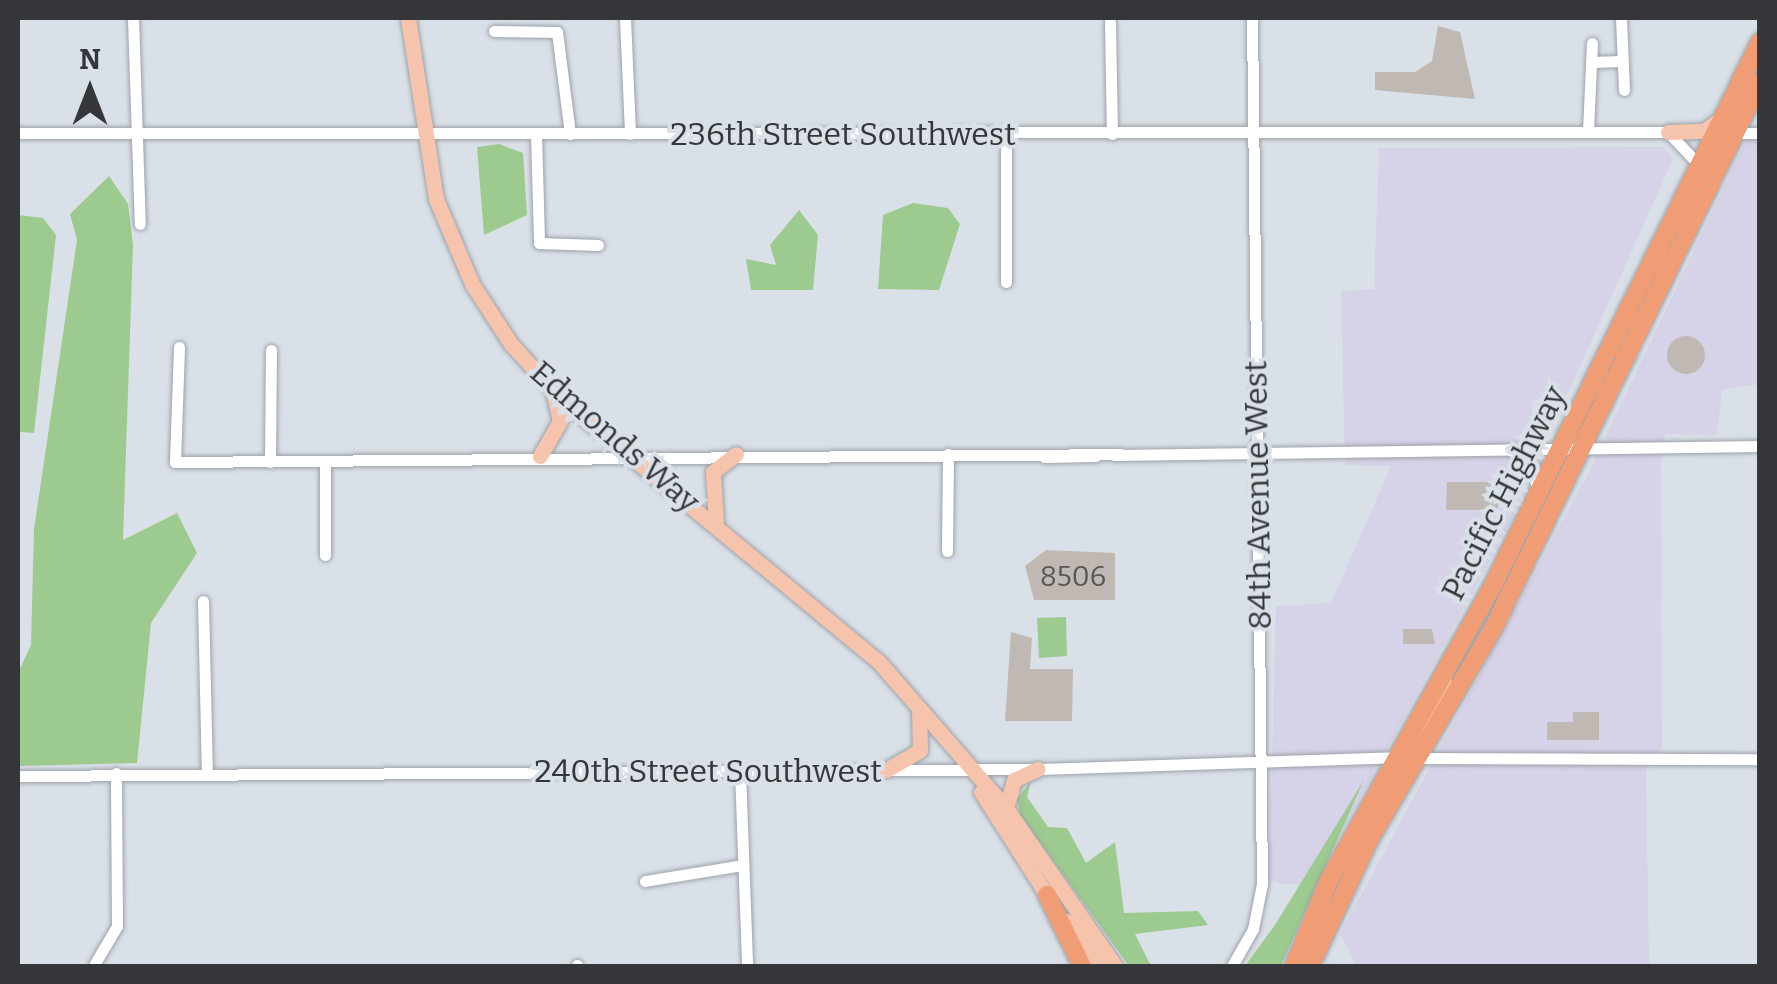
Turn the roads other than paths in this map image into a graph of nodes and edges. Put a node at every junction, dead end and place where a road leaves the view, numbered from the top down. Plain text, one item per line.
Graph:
1 (133, 18) edge
2 (408, 18) edge
3 (625, 18) edge
4 (1252, 18) edge
5 (1621, 18) edge
6 (1110, 22) dead end
7 (494, 31) dead end
8 (1760, 42) edge
9 (1592, 43) dead end
10 (1760, 60) edge
11 (1591, 62) junction
12 (1622, 62) junction
13 (1624, 90) dead end
14 (1755, 90) edge
15 (1722, 116) junction
16 (1760, 118) edge
17 (1588, 131) junction
18 (1253, 132) junction
19 (1668, 132) junction
20 (1734, 132) junction
21 (18, 133) edge
22 (138, 133) junction
23 (536, 133) junction
24 (1760, 133) edge
25 (422, 134) junction
26 (570, 134) junction
27 (630, 134) junction
28 (1006, 134) junction
29 (1112, 134) junction
30 (1698, 164) junction
31 (140, 224) dead end
32 (598, 245) dead end
33 (1006, 282) dead end
34 (178, 346) dead end
35 (270, 350) dead end
36 (553, 392) junction
37 (1571, 446) junction
38 (1760, 446) edge
39 (1505, 447) junction
40 (1257, 449) junction
41 (736, 454) junction
42 (948, 454) junction
43 (540, 456) junction
44 (633, 456) junction
45 (270, 462) junction
46 (325, 462) junction
47 (1538, 495) junction
48 (716, 522) junction
49 (947, 551) dead end
50 (325, 554) dead end
51 (203, 601) dead end
52 (1443, 676) junction
53 (918, 704) junction
54 (1398, 757) junction
55 (1417, 758) junction
56 (1760, 759) edge
57 (1261, 760) junction
58 (886, 770) junction
59 (969, 770) junction
60 (1038, 770) junction
61 (740, 771) junction
62 (207, 772) junction
63 (116, 773) junction
64 (18, 776) edge
65 (1006, 808) junction
66 (1372, 834) junction
67 (742, 866) junction
68 (646, 880) dead end
69 (1047, 895) junction
70 (1330, 918) junction
71 (94, 965) edge
72 (747, 966) edge
73 (1082, 966) edge
74 (1099, 966) edge
75 (1115, 966) edge
76 (1232, 966) edge
77 (1294, 966) edge
78 (1310, 966) edge
79 (1327, 966) edge

1 - 22 street
2 - 25 main road, Edmonds Way
3 - 27 street
4 - 18 street, 84th Avenue West
5 - 12 street
6 - 29 street
7 - 26 street
8 - 15 highway, Pacific Highway
9 - 11 street
10 - 20 main road
11 - 12 street
11 - 17 street
12 - 13 street
14 - 16 street
14 - 20 highway, Pacific Highway
15 - 19 main road
15 - 30 highway, Pacific Highway
17 - 18 street, 236th Street Southwest
17 - 19 street, 236th Street Southwest
18 - 29 street, 236th Street Southwest
18 - 40 street, 84th Avenue West
19 - 30 street
20 - 24 street
20 - 37 highway, Pacific Highway
21 - 22 street, 236th Street Southwest
22 - 25 street, 236th Street Southwest
22 - 31 street
23 - 25 street, 236th Street Southwest
23 - 26 street, 236th Street Southwest
23 - 32 street
25 - 36 main road, Edmonds Way
26 - 27 street, 236th Street Southwest
27 - 28 street, 236th Street Southwest
28 - 29 street, 236th Street Southwest
28 - 33 street
30 - 37 highway, Pacific Highway
34 - 45 street
35 - 45 street
36 - 43 main road
36 - 44 main road, Edmonds Way
37 - 38 street
37 - 39 street
37 - 47 highway, Pacific Highway
37 - 55 highway, Pacific Highway
39 - 40 street
39 - 47 street
40 - 42 street
40 - 57 street, 84th Avenue West
41 - 42 street
41 - 44 street
41 - 48 main road
42 - 49 street
43 - 44 street
43 - 46 street
44 - 48 main road, Edmonds Way
45 - 46 street
46 - 50 street
47 - 52 highway, Pacific Highway
48 - 53 main road, Edmonds Way
51 - 62 street
52 - 54 highway, Pacific Highway
52 - 55 main road
53 - 58 main road
53 - 59 main road, Edmonds Way
54 - 57 street, 240th Street Southwest
54 - 66 main road
54 - 77 highway, Pacific Highway
55 - 56 street
55 - 66 highway, Pacific Highway
57 - 60 street, 240th Street Southwest
57 - 76 street, 84th Avenue West
58 - 59 street, 240th Street Southwest
58 - 61 street, 240th Street Southwest
59 - 60 street, 240th Street Southwest
59 - 65 main road, Edmonds Way
59 - 69 main road, Edmonds Way
60 - 65 main road
61 - 62 street, 240th Street Southwest
61 - 67 street
62 - 63 street, 240th Street Southwest
63 - 64 street, 240th Street Southwest
63 - 71 street
65 - 75 main road, Edmonds Way
66 - 70 highway, Pacific Highway
67 - 68 street
67 - 72 street
69 - 73 highway
69 - 74 main road, Edmonds Way
70 - 78 highway, Pacific Highway
70 - 79 highway

